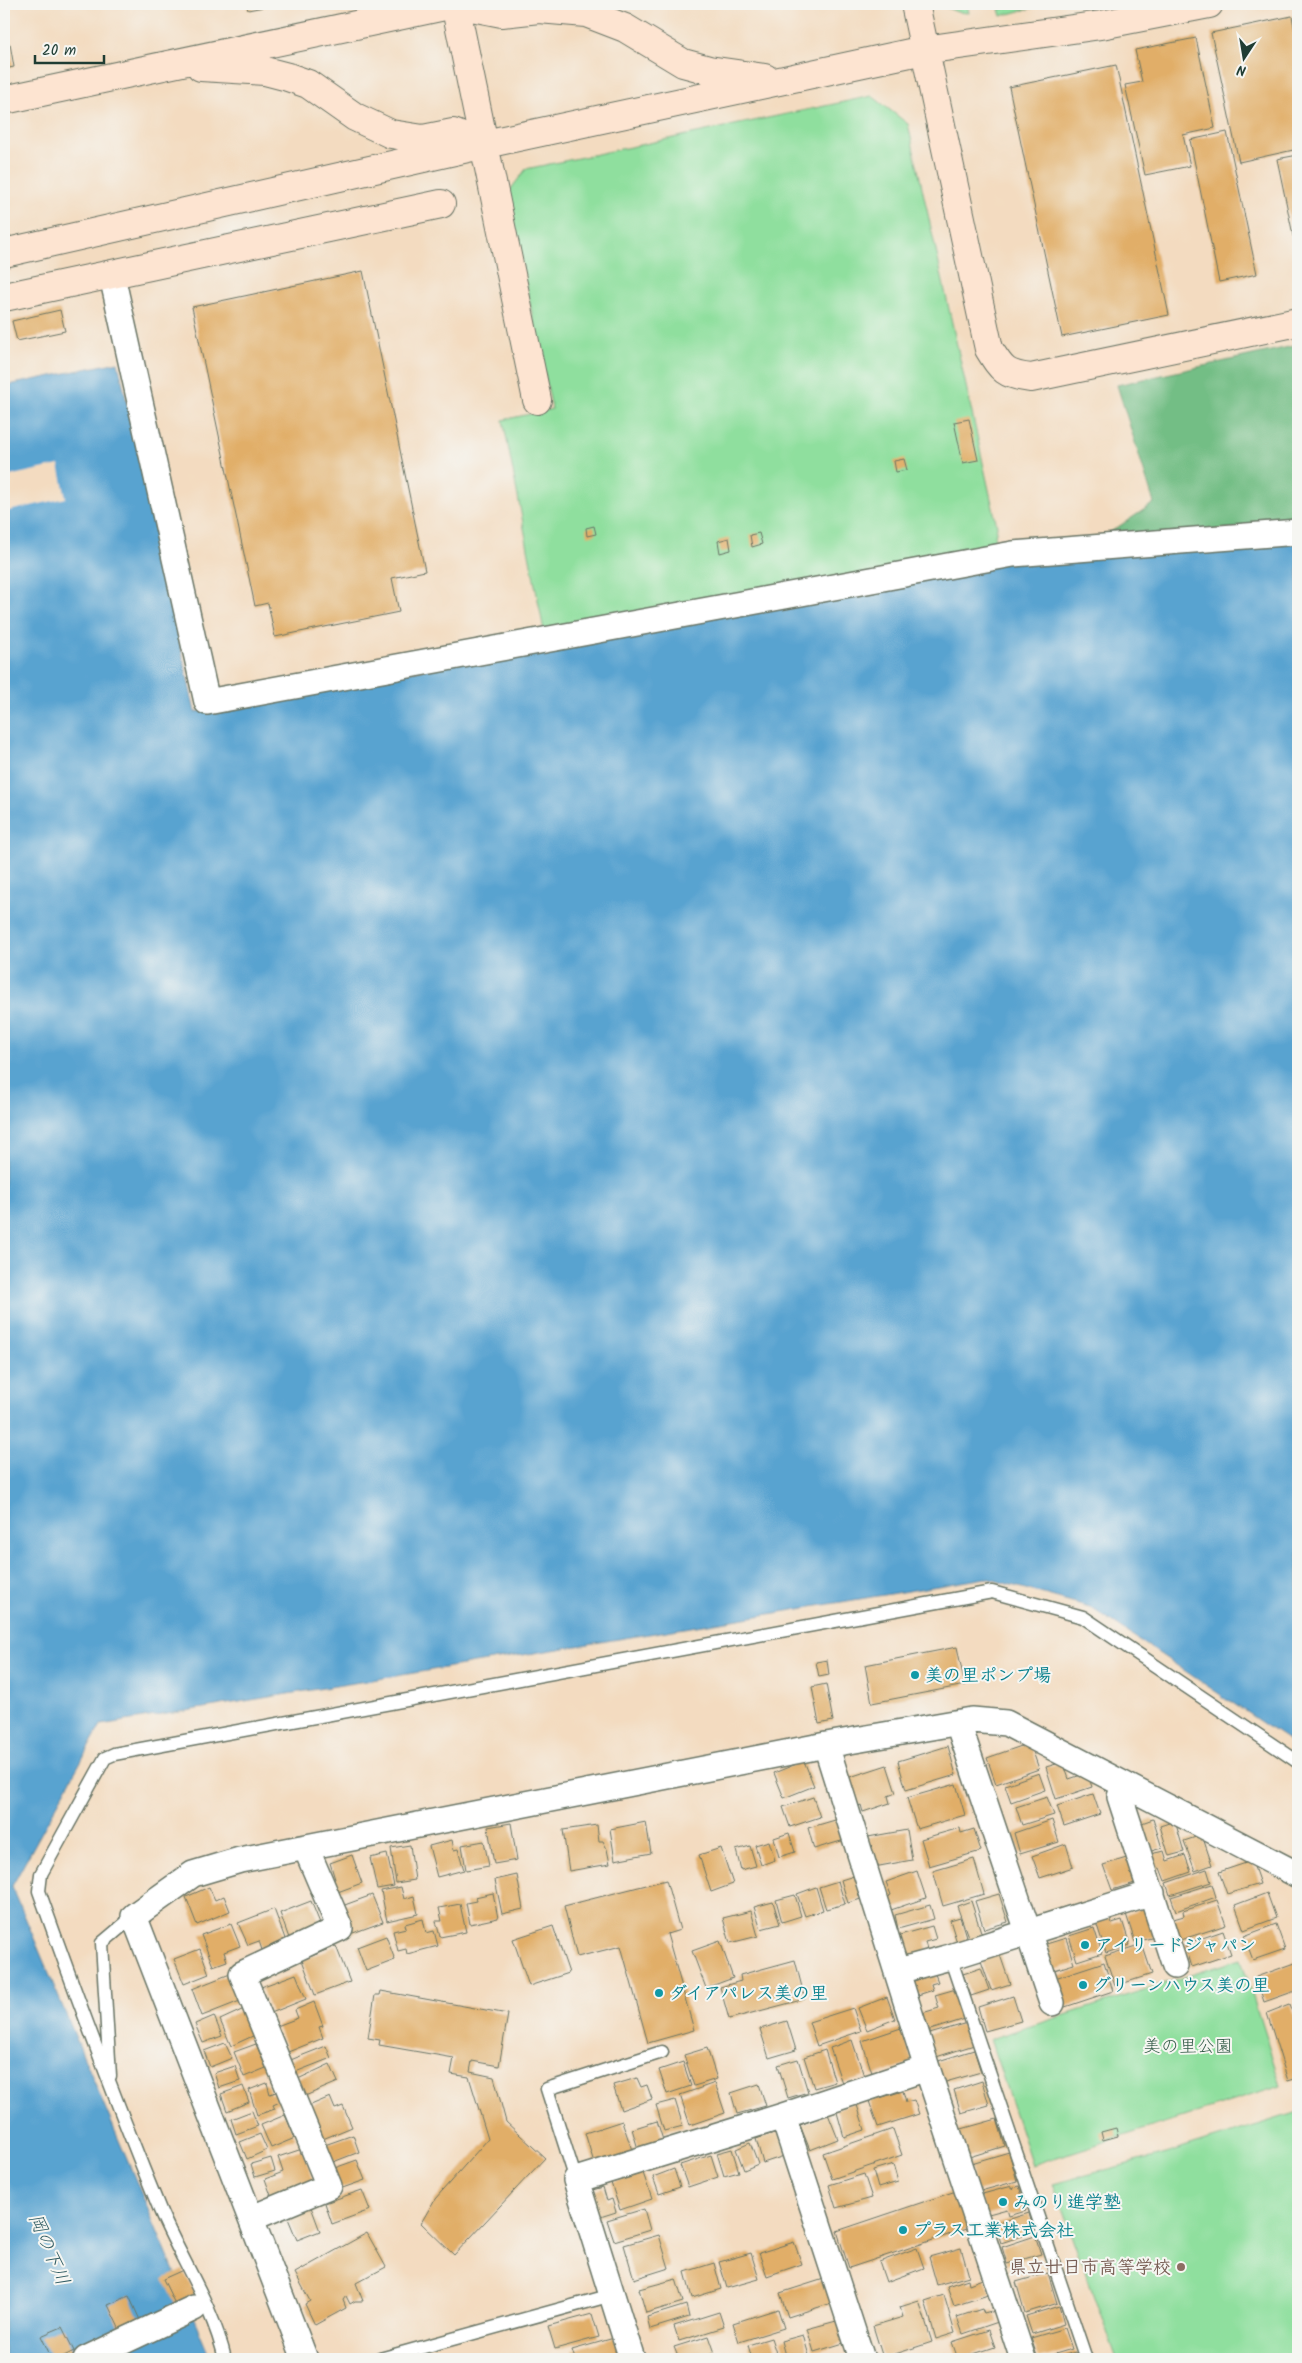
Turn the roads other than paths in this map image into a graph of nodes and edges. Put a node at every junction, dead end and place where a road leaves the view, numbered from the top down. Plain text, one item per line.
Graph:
1 (455, 4) edge
2 (915, 4) edge
3 (1209, 4) edge
4 (924, 50) junction
5 (164, 66) junction
6 (781, 81) junction
7 (4, 100) edge
8 (485, 144) junction
9 (441, 204) dead end
10 (16, 251) edge
11 (112, 276) junction
12 (4, 297) edge
13 (1298, 322) edge
14 (537, 400) dead end
15 (1298, 532) edge
16 (958, 1723) junction
17 (826, 1745) junction
18 (1298, 1762) edge
19 (1124, 1786) junction
20 (306, 1848) junction
21 (1297, 1881) edge
22 (1152, 1893) junction
23 (134, 1916) junction
24 (1028, 1933) junction
25 (950, 1957) junction
26 (1175, 1966) dead end
27 (898, 1971) junction
28 (1052, 2003) dead end
29 (662, 2052) dead end
30 (928, 2068) junction
31 (111, 2091) junction
32 (783, 2116) junction
33 (576, 2180) junction
34 (252, 2218) junction
35 (612, 2295) junction
36 (194, 2308) dead end
37 (86, 2359) edge
38 (225, 2359) edge
39 (305, 2359) edge
40 (380, 2359) edge
41 (632, 2359) edge
42 (862, 2359) edge
43 (1023, 2359) edge
44 (1086, 2359) edge

1 - 5 street
1 - 6 street
1 - 8 street
2 - 4 street
3 - 4 street
4 - 6 street
4 - 13 street
5 - 7 street
5 - 8 street
6 - 8 street
8 - 10 street
8 - 14 street
9 - 11 street
11 - 12 street
11 - 15 street
16 - 17 street
16 - 19 street
16 - 24 street
17 - 20 street
17 - 27 street
18 - 31 lane
19 - 21 street
19 - 22 street
20 - 23 street
20 - 34 street
22 - 24 street
22 - 26 street
23 - 31 lane
23 - 34 street
24 - 25 street
24 - 28 street
25 - 27 street
25 - 44 lane
27 - 30 street
29 - 33 lane
30 - 32 street
30 - 43 street
31 - 38 lane
32 - 33 street
32 - 42 street
33 - 35 street
34 - 39 street
35 - 40 lane
35 - 41 street
36 - 37 street

